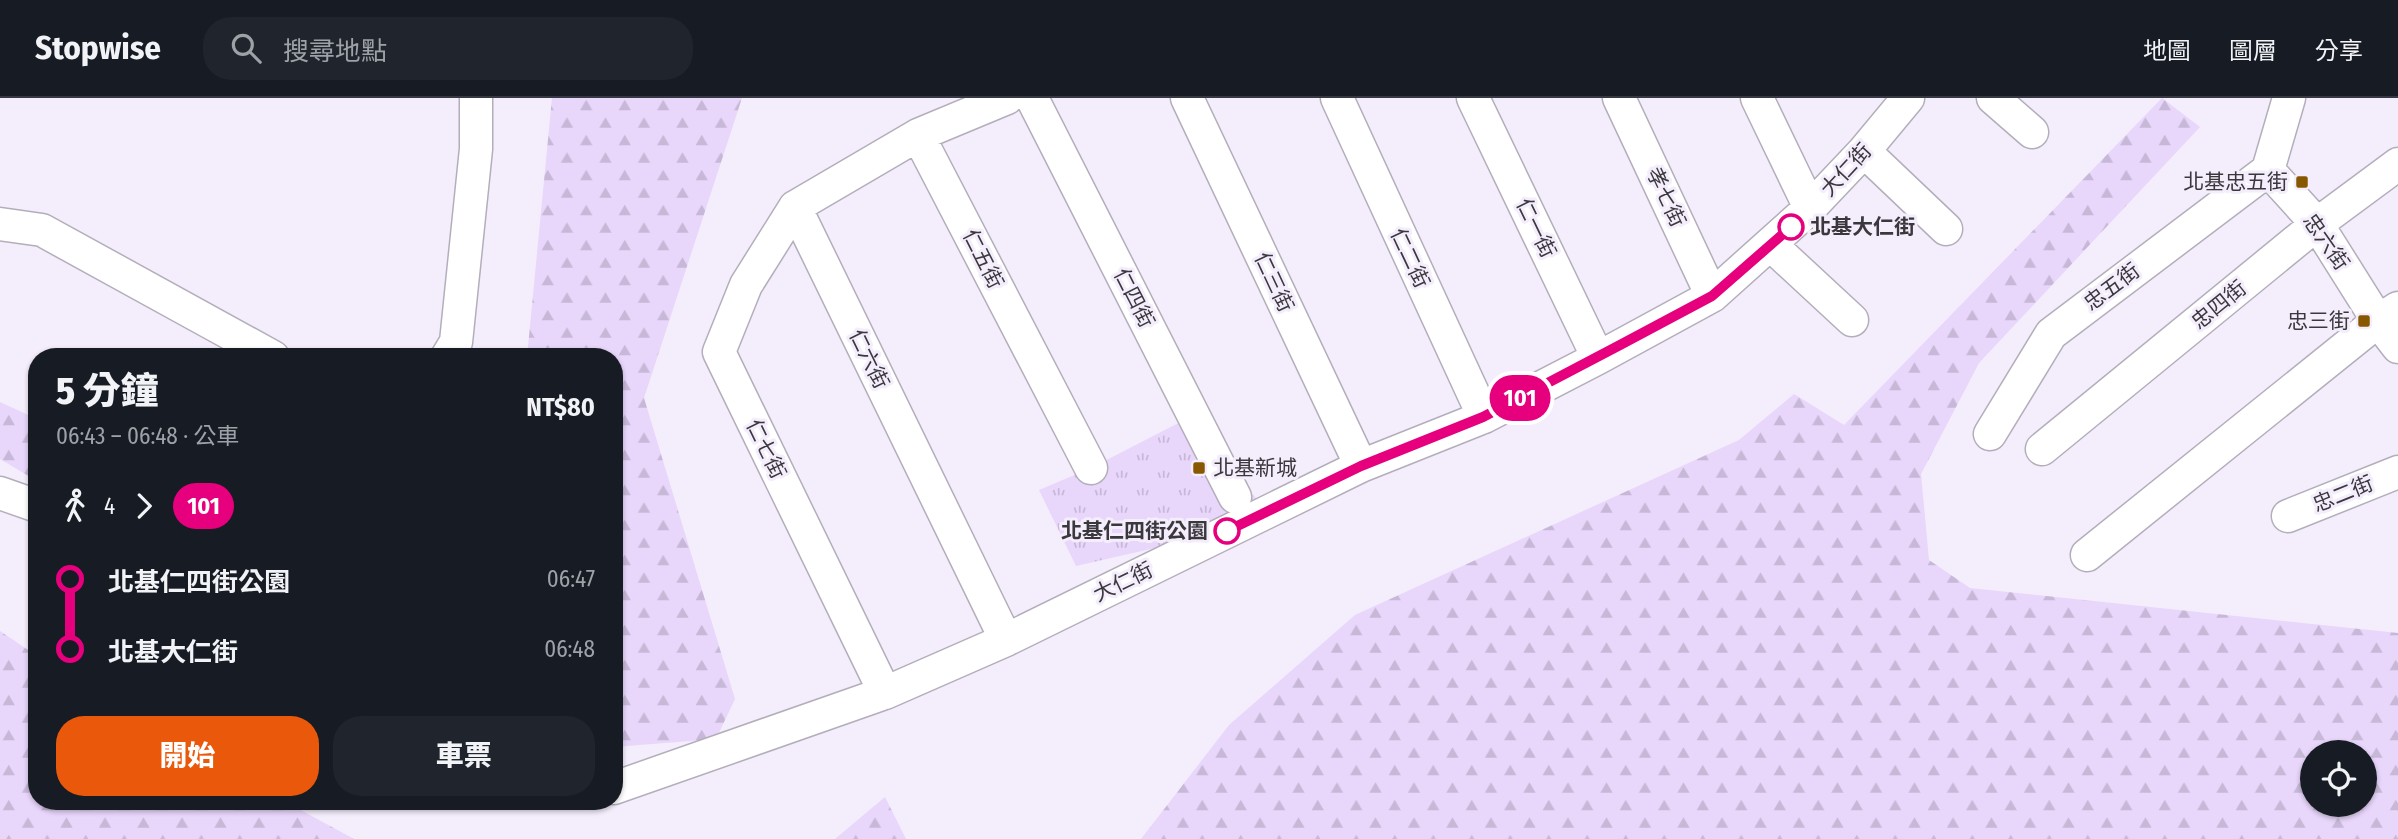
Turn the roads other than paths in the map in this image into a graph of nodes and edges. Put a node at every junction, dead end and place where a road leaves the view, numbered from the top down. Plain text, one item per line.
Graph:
1 (476, 98) edge
2 (1007, 98) edge
3 (1032, 98) edge
4 (1187, 98) edge
5 (1337, 98) edge
6 (1474, 98) edge
7 (1619, 98) edge
8 (1758, 98) edge
9 (1993, 98) edge
10 (2289, 98) edge
11 (1898, 102) edge
12 (2032, 132) dead end
13 (918, 135) junction
14 (1864, 151) junction
15 (2398, 164) edge
16 (2267, 170) junction
17 (795, 207) junction
18 (1810, 208) junction
19 (0, 224) edge
20 (2318, 224) junction
21 (1946, 229) dead end
22 (1771, 245) junction
23 (1712, 296) junction
24 (2388, 315) edge
25 (1852, 320) dead end
26 (2398, 346) edge
27 (257, 348) edge
28 (452, 348) edge
29 (1598, 358) junction
30 (1483, 417) junction
31 (1990, 434) dead end
32 (2042, 449) dead end
33 (1361, 466) junction
34 (1091, 468) dead end
35 (2398, 471) edge
36 (0, 493) edge
37 (1235, 497) dead end
38 (28, 503) edge
39 (2288, 516) dead end
40 (2087, 555) dead end
41 (1006, 640) junction
42 (885, 694) junction
43 (623, 786) edge

1 - 28 street
2 - 13 street
3 - 37 street, 仁四街
4 - 33 street, 仁三街
5 - 30 street, 仁二街
6 - 29 street, 仁一街
7 - 23 street, 孝七街
8 - 18 street
9 - 12 street
10 - 16 street
11 - 14 street, 大仁街
13 - 17 street
13 - 34 street, 仁五街
14 - 18 street, 大仁街
14 - 21 street
15 - 20 street, 忠四街
16 - 20 street, 忠六街
16 - 31 street, 忠五街
17 - 41 street, 仁六街
17 - 42 street, 仁七街
18 - 22 street, 大仁街
19 - 27 street
20 - 24 street, 忠六街
20 - 32 street, 忠四街
22 - 23 street, 大仁街
22 - 25 street
23 - 29 street, 大仁街
24 - 26 street, 忠六街
24 - 40 street
29 - 30 street, 大仁街
30 - 33 street, 大仁街
33 - 41 street, 大仁街
35 - 39 street, 忠二街
36 - 38 street
41 - 42 street, 大仁街
42 - 43 street, 大仁街

